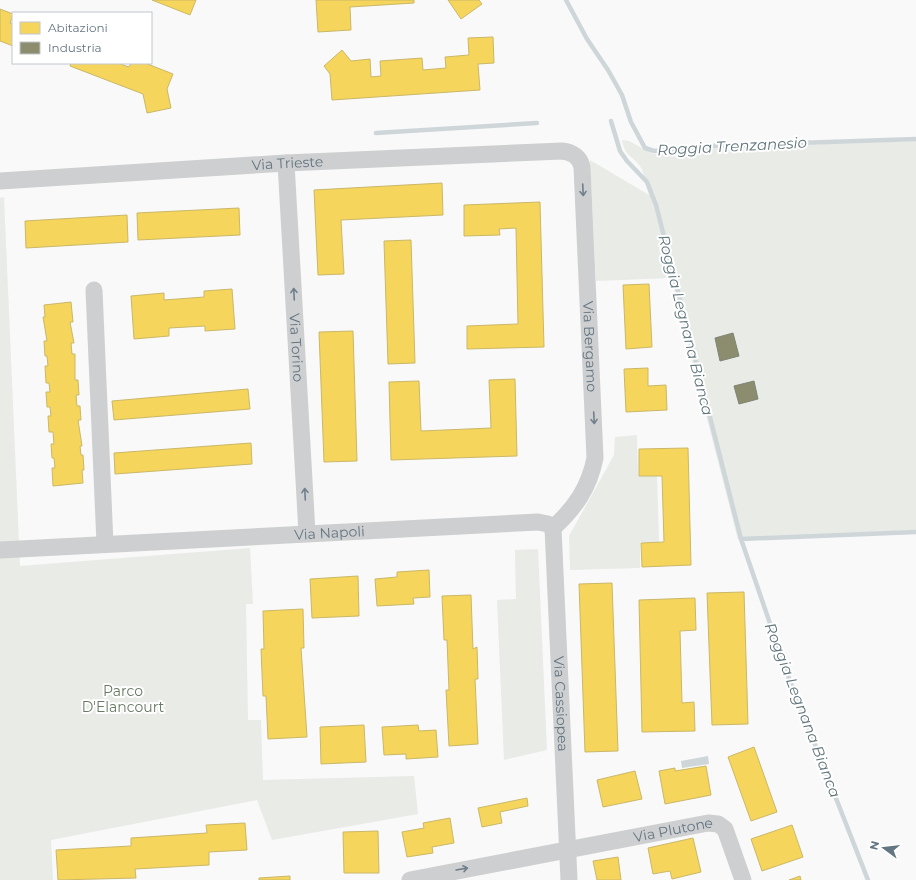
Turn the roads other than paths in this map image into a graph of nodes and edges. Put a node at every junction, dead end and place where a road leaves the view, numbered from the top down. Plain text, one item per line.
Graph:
1 (574, 155) joint
2 (286, 163) junction
3 (0, 181) edge
4 (94, 290) dead end
5 (552, 528) junction
6 (307, 533) junction
7 (105, 544) junction
8 (0, 550) edge
9 (568, 850) junction
10 (410, 880) edge
11 (569, 880) edge
12 (743, 880) edge

1 - 2 street, Via Trieste
1 -> 5 street, Via Bergamo
2 - 3 street, Via Trieste
6 -> 2 street, Via Torino
4 - 7 street
5 - 6 street, Via Napoli
5 - 9 street, Via Cassiopea
6 - 7 street, Via Napoli
7 - 8 street, Via Napoli
10 -> 9 street, Via Plutone
9 - 11 street, Via Cassiopea
9 - 12 street, Via Plutone

